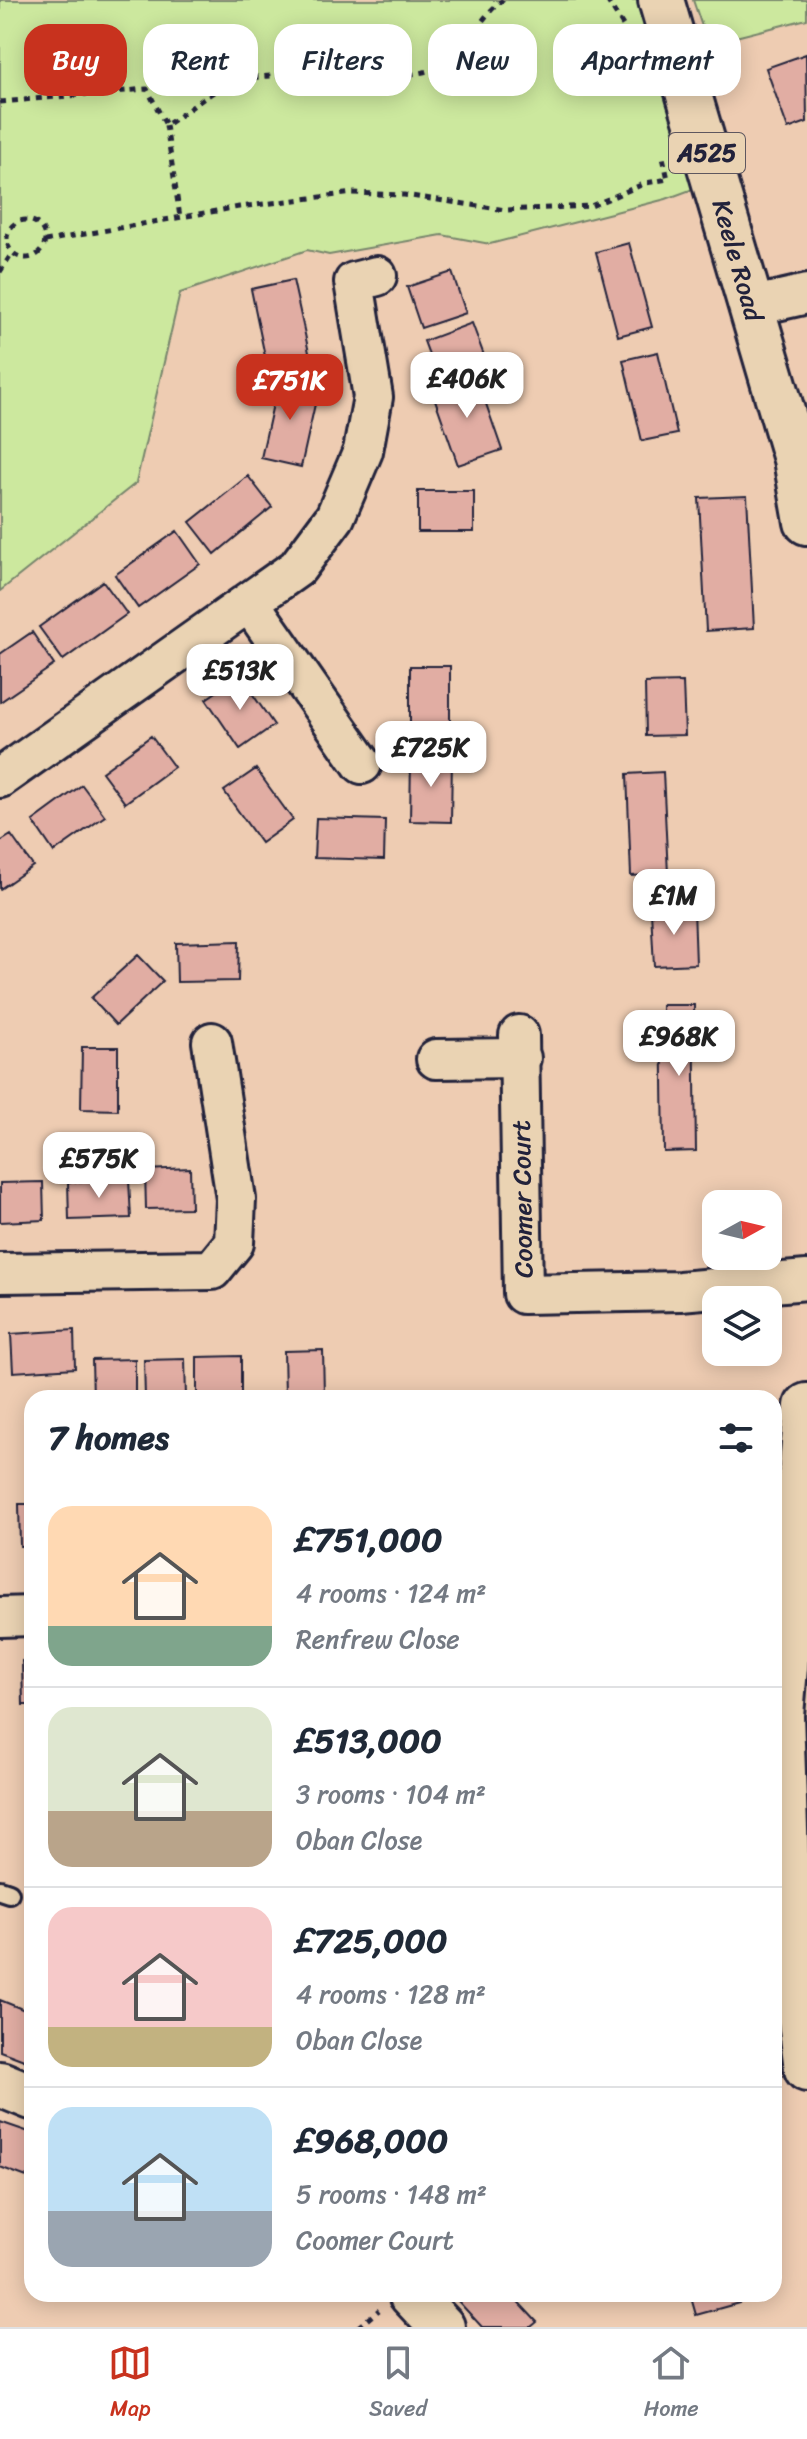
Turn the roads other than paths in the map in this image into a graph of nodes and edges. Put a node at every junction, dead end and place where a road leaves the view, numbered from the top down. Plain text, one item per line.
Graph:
1 (661, 0) edge
2 (365, 279) dead end
3 (807, 294) edge
4 (750, 307) junction
5 (807, 522) edge
6 (249, 602) junction
7 (362, 764) dead end
8 (0, 778) edge
9 (212, 1042) dead end
10 (436, 1059) dead end
11 (0, 1273) edge
12 (807, 1280) edge
13 (807, 1406) edge
14 (786, 1486) edge
15 (24, 1616) edge
16 (0, 1617) edge
17 (782, 1669) edge
18 (782, 1744) edge
19 (801, 1963) edge
20 (807, 2069) edge
21 (0, 2084) edge
22 (24, 2094) edge
23 (419, 2302) edge
24 (442, 2327) edge

1 - 4 main road, Keele Road / A525
2 - 6 street
3 - 4 street
4 - 5 main road, Keele Road / A525
6 - 7 street
6 - 8 street
9 - 11 street
10 - 12 street, Coomer Court
13 - 14 main road
14 - 17 main road
15 - 16 street
18 - 19 main road
19 - 20 main road
21 - 22 main road
23 - 24 main road

